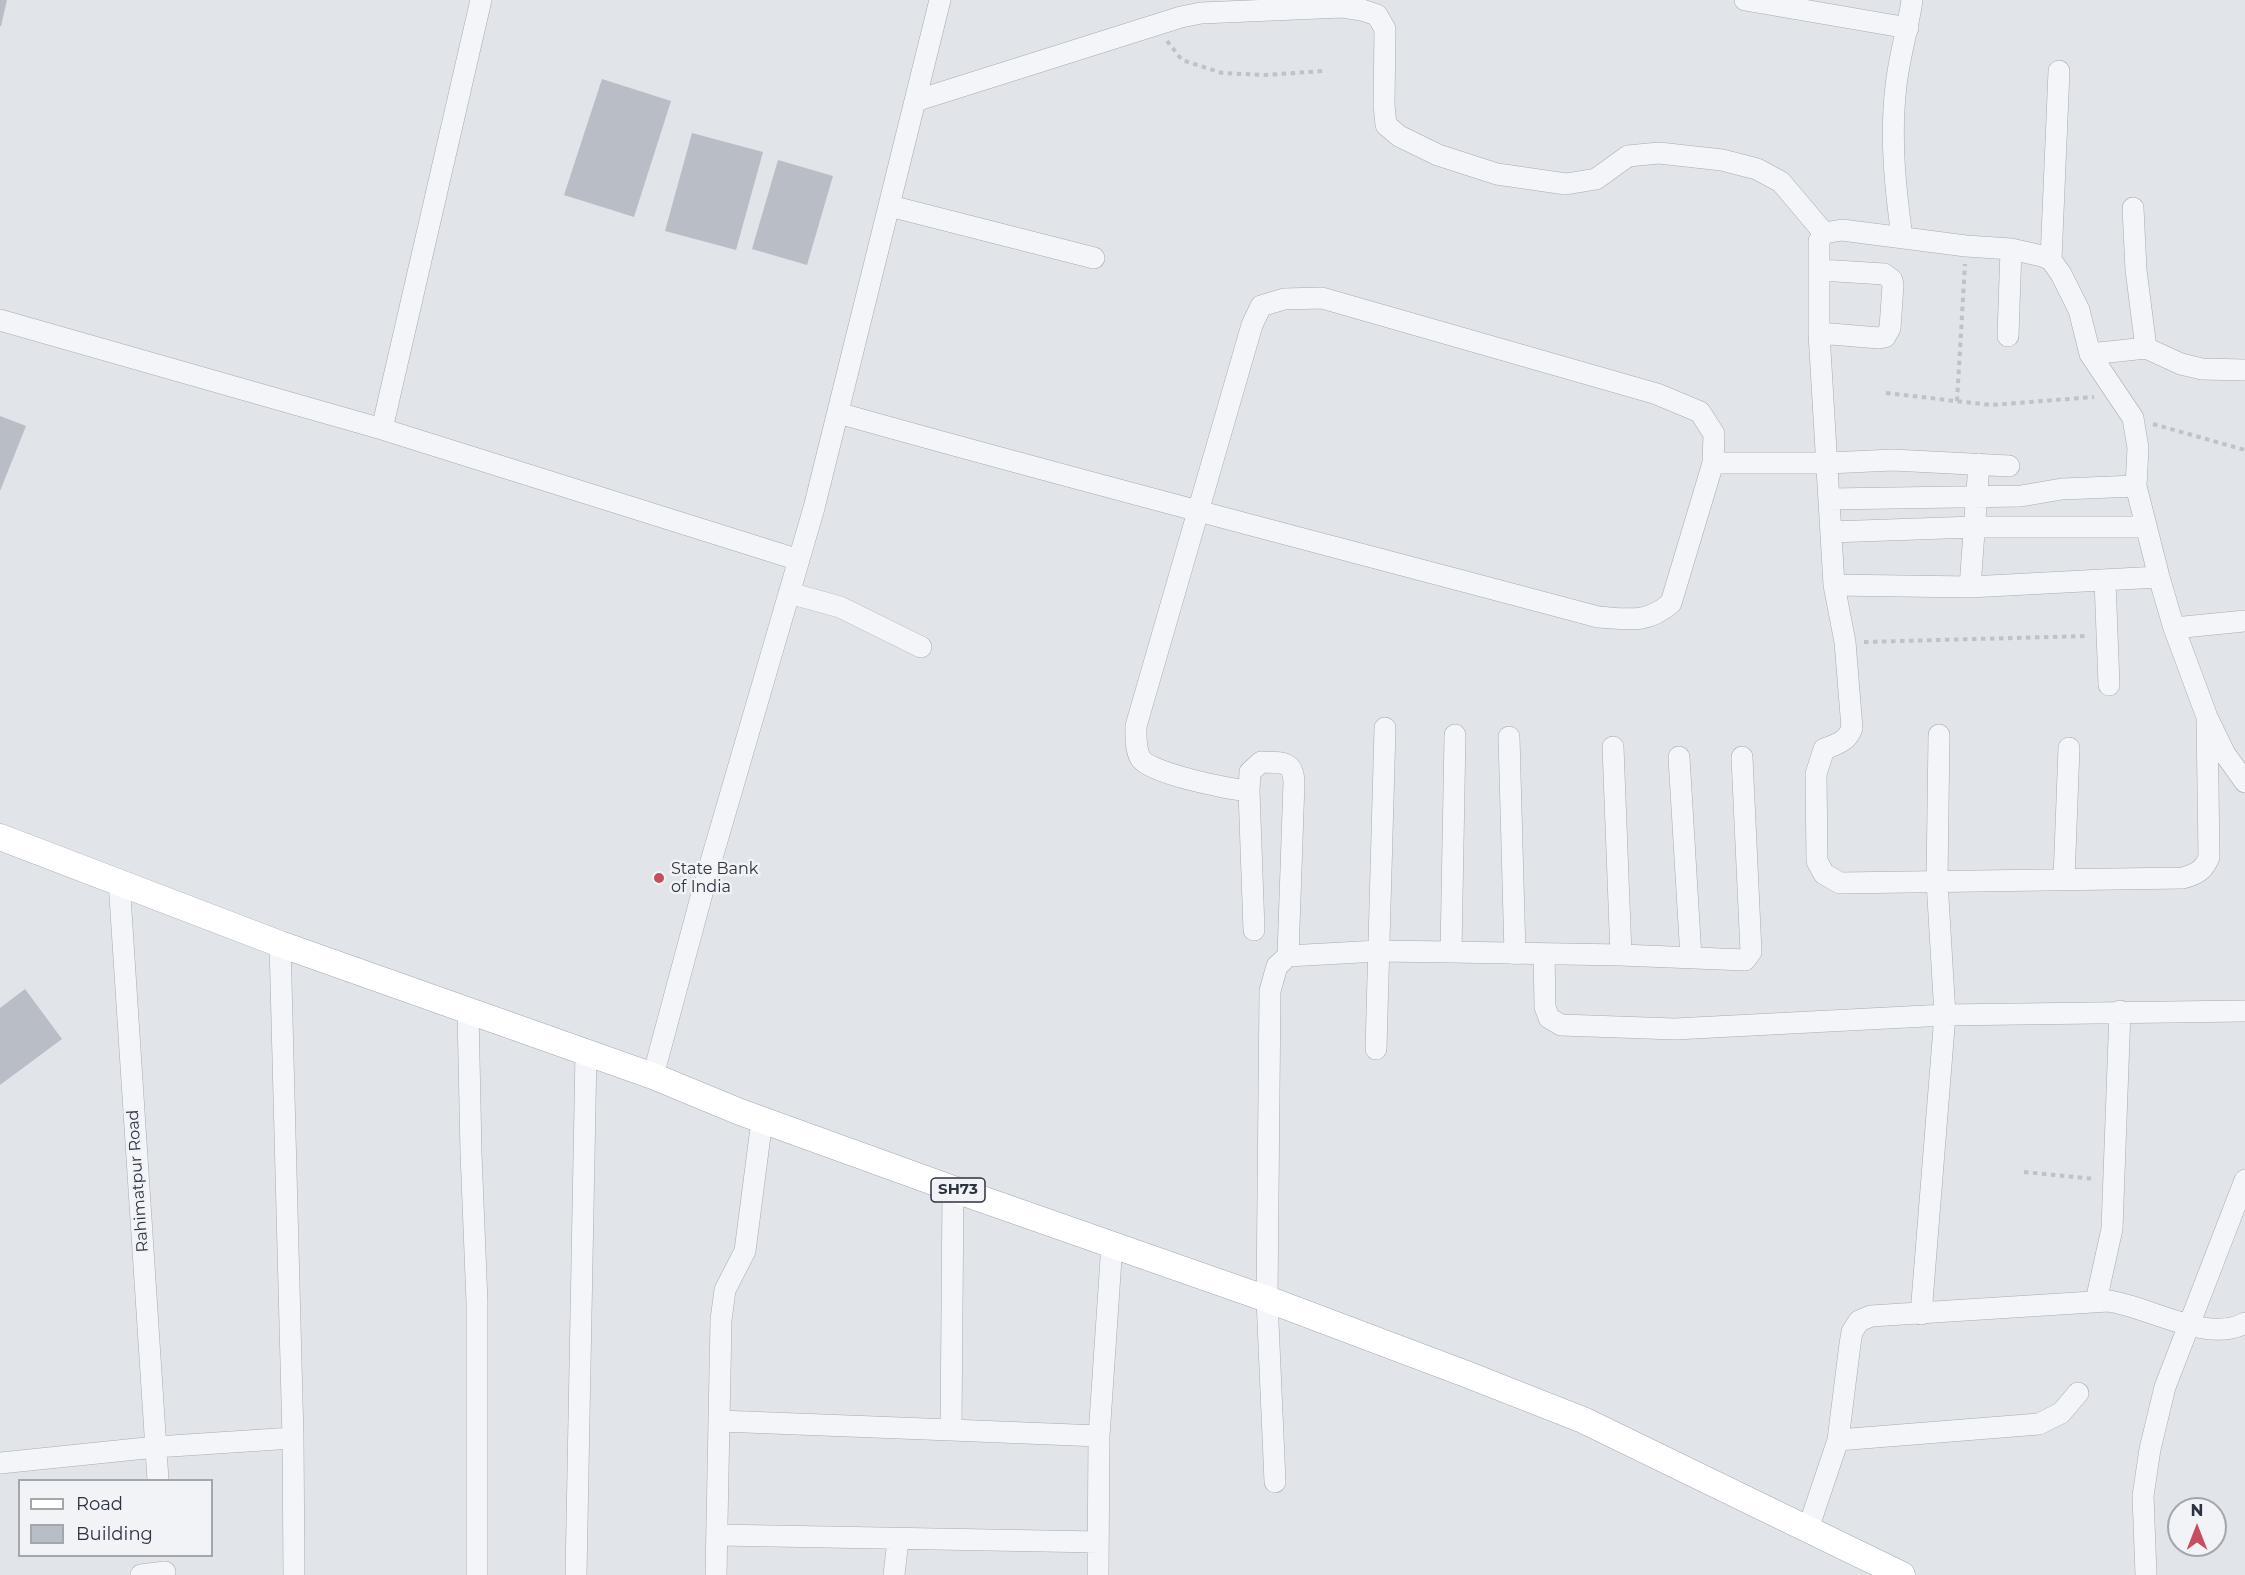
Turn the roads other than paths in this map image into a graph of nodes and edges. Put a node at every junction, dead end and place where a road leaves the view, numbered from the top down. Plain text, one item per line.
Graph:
1 (481, 0) edge
2 (940, 0) edge
3 (1745, 0) edge
4 (1912, 0) edge
5 (1908, 28) junction
6 (2059, 71) dead end
7 (915, 101) junction
8 (890, 206) junction
9 (2133, 208) dead end
10 (1824, 233) junction
11 (1902, 237) junction
12 (2011, 249) junction
13 (1094, 258) dead end
14 (2051, 260) junction
15 (1820, 270) junction
16 (0, 320) edge
17 (1819, 333) junction
18 (2008, 336) dead end
19 (2145, 348) junction
20 (2090, 354) junction
21 (2245, 370) edge
22 (838, 413) junction
23 (382, 429) junction
24 (1713, 464) junction
25 (1828, 464) junction
26 (1980, 464) junction
27 (2009, 466) dead end
28 (2136, 486) junction
29 (1977, 497) junction
30 (1830, 499) junction
31 (1198, 509) junction
32 (1974, 527) junction
33 (2145, 527) junction
34 (1831, 532) junction
35 (799, 560) junction
36 (2159, 577) junction
37 (2105, 581) junction
38 (1834, 585) junction
39 (1970, 587) junction
40 (789, 593) junction
41 (2245, 621) edge
42 (2174, 628) junction
43 (921, 647) dead end
44 (2109, 685) dead end
45 (2207, 717) junction
46 (1385, 728) dead end
47 (1455, 735) dead end
48 (1939, 735) dead end
49 (1509, 737) dead end
50 (1613, 747) dead end
51 (2069, 748) dead end
52 (1679, 757) dead end
53 (1742, 757) dead end
54 (2245, 782) edge
55 (1249, 791) junction
56 (0, 837) edge
57 (2064, 879) junction
58 (119, 881) junction
59 (1937, 881) junction
60 (1254, 930) dead end
61 (280, 944) junction
62 (1378, 951) junction
63 (1451, 952) junction
64 (1515, 954) junction
65 (1544, 954) junction
66 (1621, 955) junction
67 (1288, 956) junction
68 (1691, 958) junction
69 (468, 1011) junction
70 (2120, 1011) junction
71 (2245, 1011) edge
72 (1945, 1015) junction
73 (1376, 1049) dead end
74 (586, 1053) junction
75 (653, 1076) junction
76 (762, 1120) junction
77 (2245, 1180) edge
78 (953, 1189) junction
79 (1112, 1244) junction
80 (1267, 1299) junction
81 (2096, 1301) junction
82 (1921, 1314) junction
83 (2245, 1323) edge
84 (2189, 1325) junction
85 (2078, 1393) dead end
86 (720, 1421) junction
87 (951, 1430) junction
88 (1099, 1436) junction
89 (293, 1438) junction
90 (1838, 1440) junction
91 (156, 1447) junction
92 (0, 1463) edge
93 (158, 1479) edge
94 (1275, 1482) dead end
95 (1808, 1529) junction
96 (718, 1535) junction
97 (898, 1540) junction
98 (1098, 1542) junction
99 (165, 1568) edge
100 (141, 1575) edge
101 (294, 1575) edge
102 (477, 1575) edge
103 (576, 1575) edge
104 (716, 1575) edge
105 (894, 1575) edge
106 (1098, 1575) edge
107 (1902, 1575) edge
108 (2146, 1575) edge

1 - 23 street
2 - 7 street
3 - 5 street
4 - 5 street
5 - 11 street
6 - 14 street
7 - 8 street
7 - 10 street
8 - 13 street
8 - 22 street
9 - 19 street
10 - 11 street
10 - 15 street
11 - 12 street
12 - 14 street
12 - 18 street
14 - 20 street
15 - 17 street
15 - 17 street
16 - 23 street
17 - 25 street
19 - 20 street
19 - 21 street
20 - 28 street
22 - 31 street
22 - 35 street
23 - 35 street
24 - 25 street
24 - 31 street
24 - 31 street
25 - 26 street
25 - 30 street
26 - 27 street
26 - 29 street
28 - 29 street
28 - 33 street
29 - 30 street
29 - 32 street
30 - 34 street
31 - 55 street
32 - 33 street
32 - 34 street
32 - 39 street
33 - 36 street
34 - 38 street
35 - 40 street
36 - 37 street
36 - 42 street
37 - 39 street
37 - 44 street
38 - 39 street
38 - 59 street
40 - 43 street
40 - 75 street
41 - 42 street
42 - 45 street
45 - 54 street
45 - 57 street
46 - 62 street
47 - 63 street
48 - 59 street
49 - 64 street
50 - 66 street
51 - 57 street
52 - 68 street
53 - 68 street
55 - 60 street
55 - 67 street
56 - 58 main road, SH73
57 - 59 street
58 - 61 main road, SH73
58 - 91 street, Rahimatpur Road
59 - 72 street
61 - 69 main road, SH73
61 - 89 street
62 - 63 street
62 - 67 street
62 - 73 street
63 - 64 street
64 - 65 street
65 - 66 street
65 - 72 street
66 - 68 street
67 - 80 street
69 - 74 main road, SH73
69 - 102 street
70 - 71 street
70 - 72 street
70 - 81 street
72 - 82 street
74 - 75 main road, SH73
74 - 103 street
75 - 76 main road, SH73
76 - 78 main road, SH73
76 - 86 street
77 - 84 street
78 - 79 main road, SH73
78 - 87 street
79 - 80 main road, SH73
79 - 88 street
80 - 94 street
80 - 95 main road, SH73
81 - 82 street
81 - 84 street
82 - 90 street
83 - 84 street
84 - 108 street
85 - 90 street
86 - 87 street
86 - 96 street
87 - 88 street
88 - 98 street
89 - 91 street
89 - 101 street
90 - 95 street
91 - 92 street
91 - 93 street, Rahimatpur Road
95 - 107 main road, SH73
96 - 97 street
96 - 104 street
97 - 98 street
97 - 105 street
98 - 106 street
99 - 100 street

